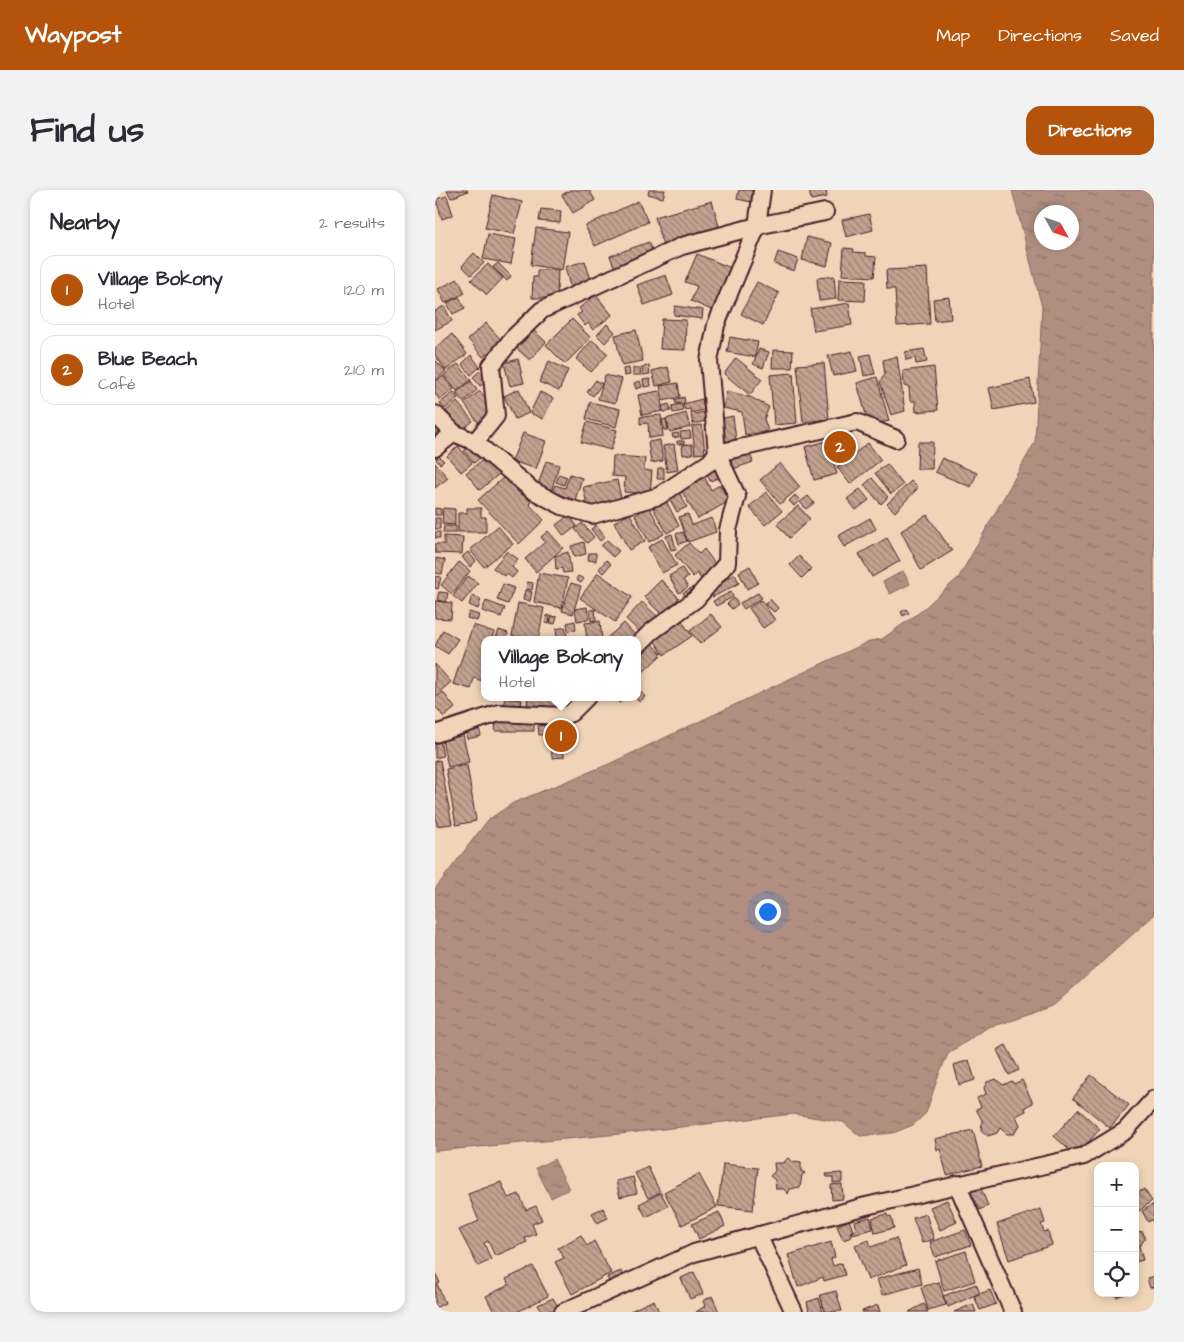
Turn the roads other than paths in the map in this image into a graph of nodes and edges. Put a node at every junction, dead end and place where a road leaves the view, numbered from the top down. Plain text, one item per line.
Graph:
1 (762, 190) edge
2 (825, 212) dead end
3 (757, 226) junction
4 (435, 414) edge
5 (454, 433) junction
6 (896, 439) dead end
7 (475, 442) junction
8 (435, 448) edge
9 (717, 453) junction
10 (641, 642) edge
11 (583, 701) edge
12 (435, 734) edge
13 (1154, 1099) edge
14 (957, 1184) junction
15 (758, 1235) junction
16 (567, 1311) edge
17 (794, 1312) edge
18 (1013, 1312) edge

1 - 3 street
2 - 3 street
3 - 7 street
3 - 9 street
4 - 5 street
5 - 7 street
5 - 8 street
6 - 9 street
7 - 9 street
9 - 10 street
11 - 12 street
13 - 14 street
14 - 15 street
14 - 18 street
15 - 16 street
15 - 17 street

